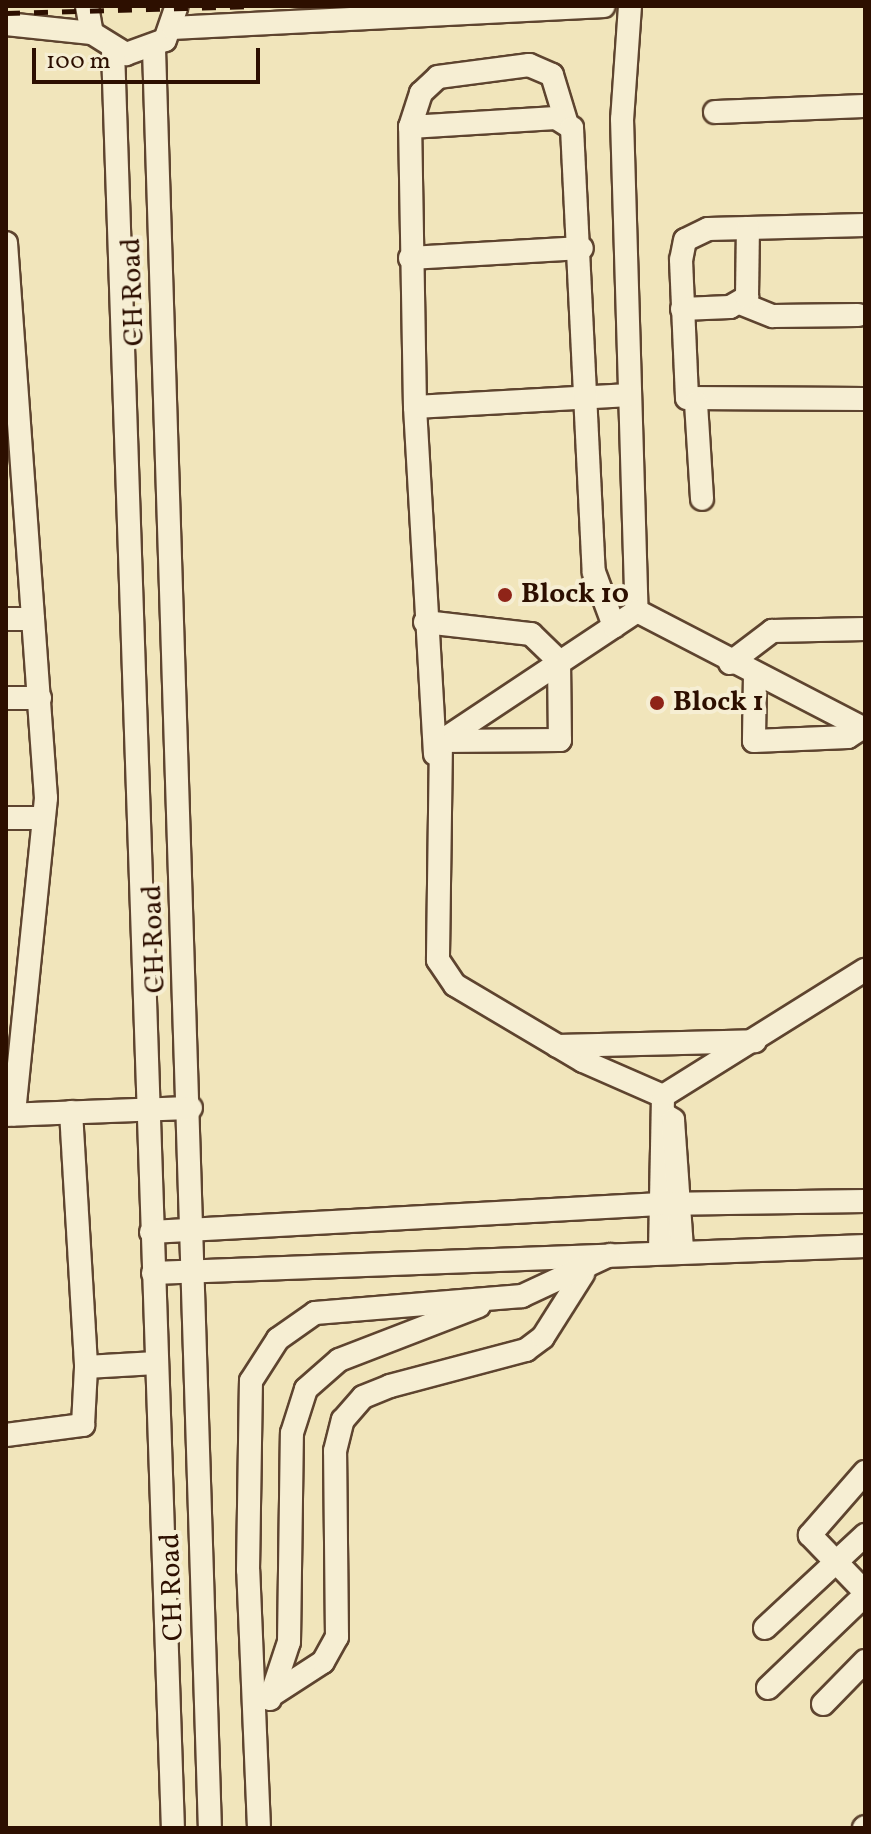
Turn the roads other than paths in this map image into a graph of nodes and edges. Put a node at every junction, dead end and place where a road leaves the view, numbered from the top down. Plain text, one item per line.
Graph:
1 (87, 6) edge
2 (603, 6) edge
3 (612, 6) edge
4 (630, 6) edge
5 (175, 17) edge
6 (6, 24) edge
7 (92, 33) junction
8 (154, 49) junction
9 (113, 50) junction
10 (622, 59) junction
11 (865, 106) edge
12 (715, 112) dead end
13 (566, 121) junction
14 (410, 127) junction
15 (865, 225) edge
16 (748, 228) junction
17 (6, 243) edge
18 (582, 248) junction
19 (410, 258) junction
20 (740, 303) junction
21 (11, 306) edge
22 (682, 309) junction
23 (858, 315) dead end
24 (630, 395) junction
25 (588, 398) junction
26 (865, 399) edge
27 (696, 403) junction
28 (415, 407) junction
29 (702, 499) dead end
30 (637, 611) junction
31 (6, 619) edge
32 (33, 619) junction
33 (425, 622) junction
34 (614, 626) junction
35 (865, 629) edge
36 (559, 661) junction
37 (730, 663) junction
38 (755, 675) junction
39 (6, 698) edge
40 (40, 698) junction
41 (864, 729) edge
42 (438, 747) junction
43 (6, 818) edge
44 (41, 818) junction
45 (865, 970) edge
46 (755, 1041) junction
47 (557, 1046) junction
48 (664, 1105) junction
49 (191, 1108) junction
50 (148, 1110) junction
51 (71, 1112) junction
52 (10, 1114) edge
53 (865, 1201) edge
54 (659, 1204) junction
55 (682, 1204) junction
56 (196, 1230) junction
57 (151, 1232) junction
58 (865, 1246) edge
59 (671, 1251) junction
60 (610, 1255) junction
61 (193, 1272) junction
62 (153, 1273) junction
63 (583, 1274) junction
64 (499, 1299) junction
65 (156, 1363) junction
66 (86, 1367) junction
67 (6, 1435) edge
68 (865, 1472) edge
69 (865, 1535) edge
70 (836, 1564) junction
71 (865, 1594) edge
72 (765, 1628) dead end
73 (865, 1661) edge
74 (768, 1688) dead end
75 (275, 1693) junction
76 (823, 1704) dead end
77 (254, 1718) junction
78 (173, 1828) edge
79 (210, 1828) edge
80 (259, 1828) edge

1 - 7 street
2 - 5 street
3 - 10 street
4 - 10 street
5 - 8 street
6 - 7 street
7 - 9 street
8 - 9 street
8 - 49 street, CH Road
9 - 50 street, CH Road
10 - 24 street
11 - 12 street
13 - 14 street
13 - 14 street
13 - 18 street
14 - 19 street
15 - 16 street
16 - 20 street
16 - 22 street
17 - 21 street
18 - 19 street
18 - 25 street
19 - 28 street
20 - 22 street
20 - 23 street
21 - 32 street
22 - 27 street
24 - 25 street
24 - 30 street
25 - 28 street
25 - 34 street
26 - 27 street
27 - 29 street
28 - 33 street
30 - 34 street
30 - 37 street
31 - 32 street
32 - 40 street
33 - 36 street
33 - 42 street
34 - 36 street
35 - 37 street
36 - 42 street
36 - 42 street
37 - 38 street
38 - 41 street
38 - 41 street
39 - 40 street
40 - 44 street
42 - 47 street
43 - 44 street
44 - 52 street
45 - 46 street
46 - 47 street
46 - 48 street
47 - 48 street
48 - 54 street
48 - 55 street
49 - 50 street
49 - 56 street, CH Road
50 - 51 street
50 - 57 street, CH Road
51 - 52 street
51 - 66 street
53 - 55 street
54 - 55 street
54 - 56 street
54 - 59 street
55 - 59 street
56 - 57 street
56 - 61 street, CH Road
57 - 62 street, CH Road
58 - 59 street
59 - 60 street
60 - 61 street
60 - 63 street
61 - 62 street
61 - 79 street, CH Road
62 - 65 street, CH Road
63 - 64 street
63 - 75 street
64 - 75 street
64 - 77 street
65 - 66 street
65 - 78 street, CH Road
66 - 67 street
68 - 70 street
69 - 70 street
70 - 71 street
70 - 72 street
71 - 74 street
73 - 76 street
75 - 77 street
77 - 80 street

